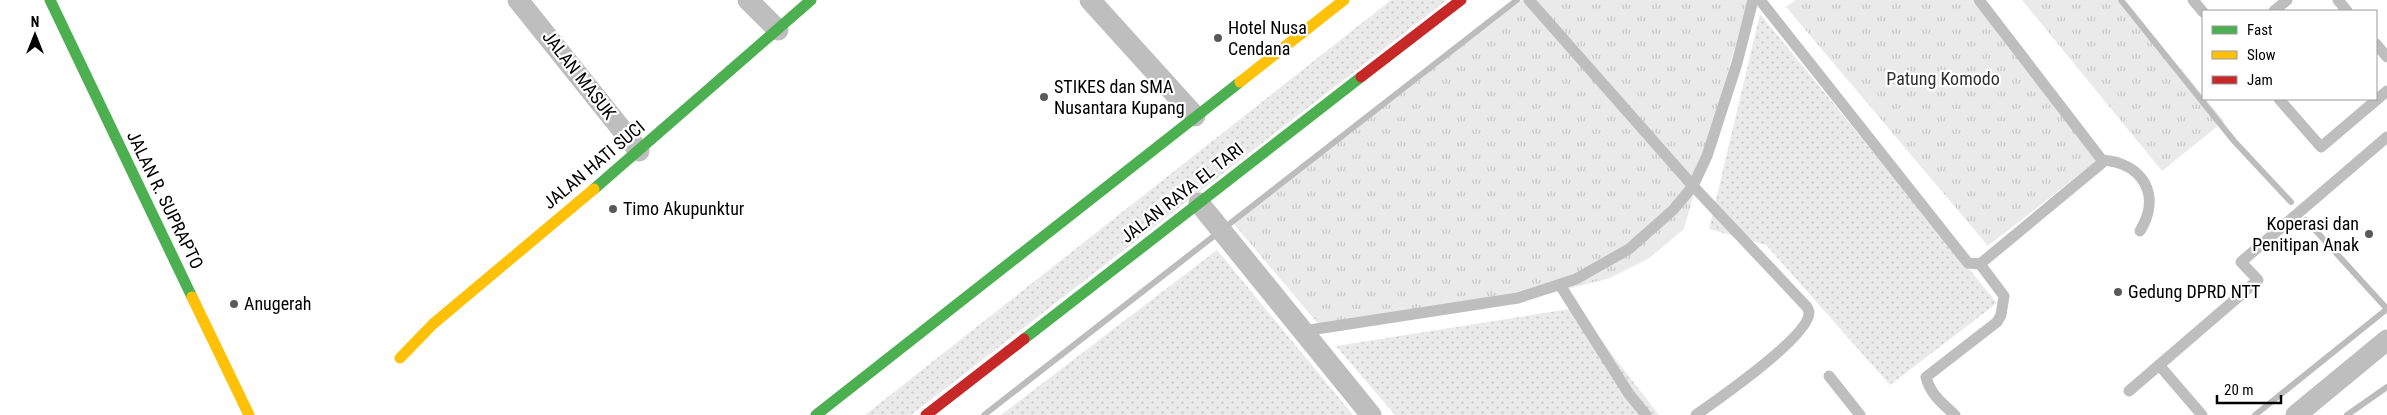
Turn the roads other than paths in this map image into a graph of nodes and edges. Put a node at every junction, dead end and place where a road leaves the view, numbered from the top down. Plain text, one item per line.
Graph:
1 (518, 0) edge
2 (748, 0) edge
3 (1090, 0) edge
4 (1344, 0) edge
5 (1461, 0) edge
6 (1979, 0) edge
7 (2193, 0) edge
8 (2287, 0) edge
9 (2338, 0) edge
10 (53, 1) edge
11 (1760, 1) edge
12 (802, 3) edge
13 (1532, 4) edge
14 (2275, 10) edge
15 (2347, 10) edge
16 (2202, 11) edge
17 (778, 30) junction
18 (2377, 45) edge
19 (2387, 57) edge
20 (2387, 91) edge
21 (2280, 100) edge
22 (2377, 100) edge
23 (2377, 100) edge
24 (1195, 116) junction
25 (2387, 137) edge
26 (639, 151) junction
27 (2102, 160) junction
28 (1693, 186) junction
29 (1205, 210) junction
30 (2140, 231) dead end
31 (1980, 264) junction
32 (1560, 285) junction
33 (1303, 331) junction
34 (2387, 340) edge
35 (400, 358) dead end
36 (2159, 365) junction
37 (1829, 376) dead end
38 (2129, 391) dead end
39 (819, 414) edge
40 (249, 415) edge
41 (926, 415) edge
42 (1371, 415) edge
43 (1646, 415) edge
44 (1696, 415) edge
45 (1860, 415) edge
46 (1955, 415) edge
47 (2202, 415) edge
48 (2296, 415) edge

1 - 26 street, JALAN MASUK
2 - 17 street
3 - 24 street
4 - 24 main road
5 - 29 main road, JALAN RAYA EL TARI
6 - 27 lane
7 - 16 lane
8 - 14 lane
9 - 15 lane
10 - 40 main road, JALAN R. SUPRAPTO
11 - 28 lane
11 - 31 lane
12 - 17 main road, JALAN HATI SUCI
13 - 28 lane
17 - 26 main road, JALAN HATI SUCI
18 - 19 lane
20 - 22 lane
21 - 23 lane
24 - 39 main road
25 - 36 lane
26 - 35 main road, JALAN HATI SUCI
27 - 30 lane
27 - 31 lane
28 - 32 lane
28 - 44 lane
29 - 33 street
29 - 41 main road, JALAN RAYA EL TARI
31 - 46 lane
32 - 33 lane
32 - 43 lane
33 - 42 street
34 - 48 street
36 - 38 lane
36 - 47 lane
37 - 45 lane

